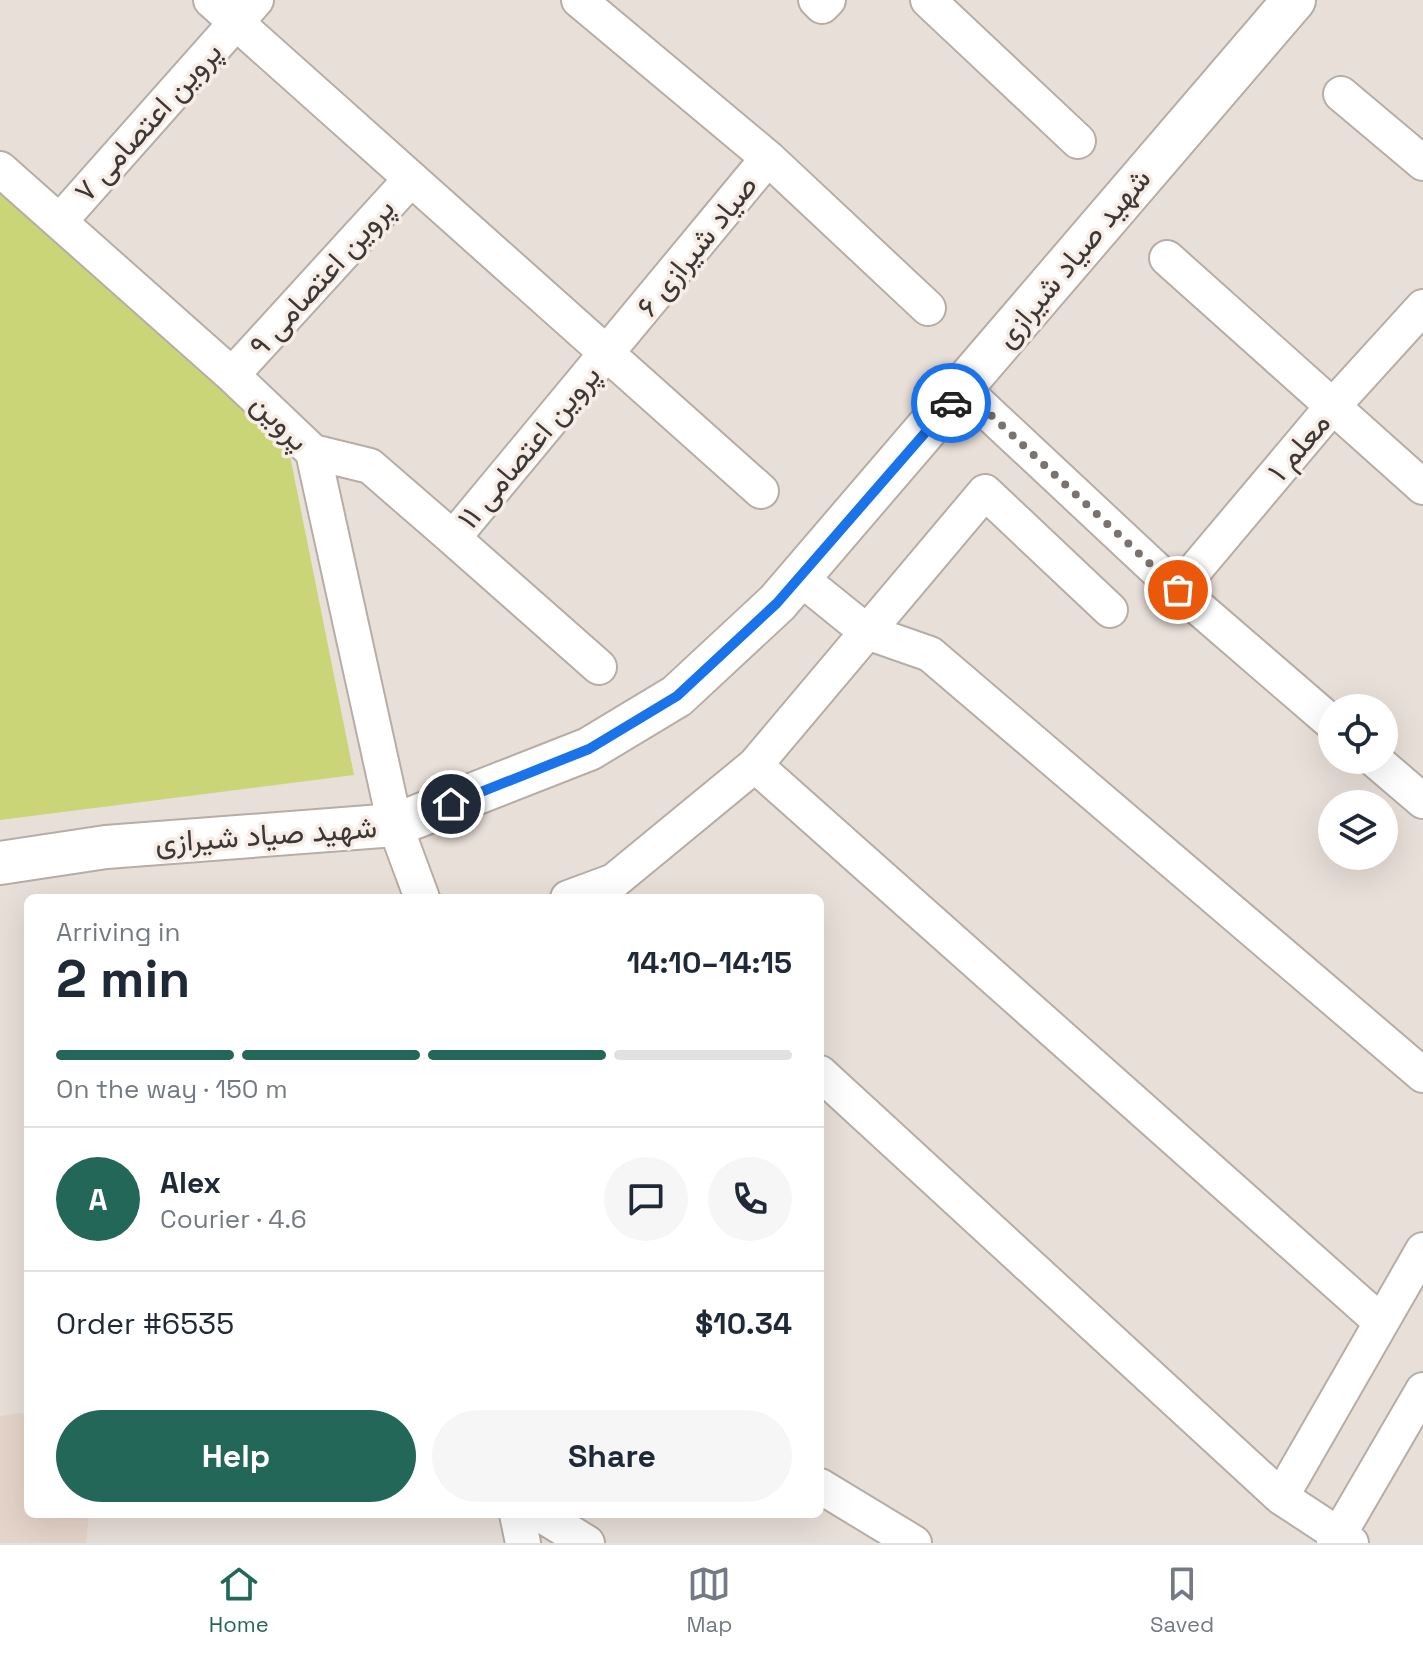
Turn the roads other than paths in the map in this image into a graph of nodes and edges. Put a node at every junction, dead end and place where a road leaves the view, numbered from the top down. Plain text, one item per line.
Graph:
1 (579, 0) edge
2 (816, 0) edge
3 (828, 0) edge
4 (928, 0) edge
5 (1294, 0) edge
6 (235, 7) edge
7 (1341, 94) dead end
8 (1078, 141) dead end
9 (768, 158) junction
10 (1423, 163) edge
11 (0, 169) edge
12 (411, 179) junction
13 (60, 221) junction
14 (1167, 258) dead end
15 (1423, 307) edge
16 (928, 308) dead end
17 (608, 355) junction
18 (232, 375) junction
19 (963, 389) junction
20 (1332, 407) junction
21 (313, 452) junction
22 (1423, 487) edge
23 (761, 491) dead end
24 (453, 538) junction
25 (799, 577) junction
26 (1178, 590) junction
27 (1110, 610) dead end
28 (867, 632) junction
29 (599, 667) dead end
30 (1318, 711) edge
31 (755, 765) junction
32 (1391, 774) edge
33 (1423, 801) edge
34 (395, 825) junction
35 (0, 863) edge
36 (623, 890) edge
37 (421, 894) edge
38 (596, 894) edge
39 (1423, 1075) edge
40 (827, 1090) edge
41 (1423, 1250) edge
42 (1381, 1322) junction
43 (1423, 1390) edge
44 (824, 1488) edge
45 (1281, 1497) junction
46 (518, 1518) edge
47 (546, 1518) edge
48 (1341, 1540) edge
49 (523, 1543) edge
50 (587, 1543) edge
51 (914, 1543) edge

1 - 9 street
2 - 3 street
4 - 8 street
5 - 19 main road, شهید صیاد شیرازی
6 - 12 street
6 - 13 street, پروین اعتصامی ۷
7 - 10 street
9 - 16 street, صیاد شیرازی ۶
9 - 17 street, صیاد شیرازی ۶
11 - 13 street, پروین
12 - 17 street
12 - 18 street, پروین اعتصامی ۹
13 - 18 street, پروین
14 - 20 street
15 - 20 street, معلم ۱
17 - 23 street
17 - 24 street, پروین اعتصامی ۱۱
18 - 21 street, پروین
19 - 25 main road, شهید صیاد شیرازی
19 - 26 street
20 - 22 street
20 - 26 street, معلم ۱
21 - 24 street
21 - 34 street, پروین
24 - 29 street, پروین اعتصامی ۱۱
25 - 28 street
25 - 34 main road, شهید صیاد شیرازی
26 - 30 street
27 - 28 street
28 - 31 street
28 - 39 street
31 - 36 street
31 - 42 street
32 - 33 street
34 - 35 main road, شهید صیاد شیرازی
34 - 37 street, پروین
36 - 38 street
40 - 45 street
41 - 42 street
42 - 45 street
43 - 48 street
44 - 51 street
45 - 48 street
46 - 49 street
47 - 50 street

